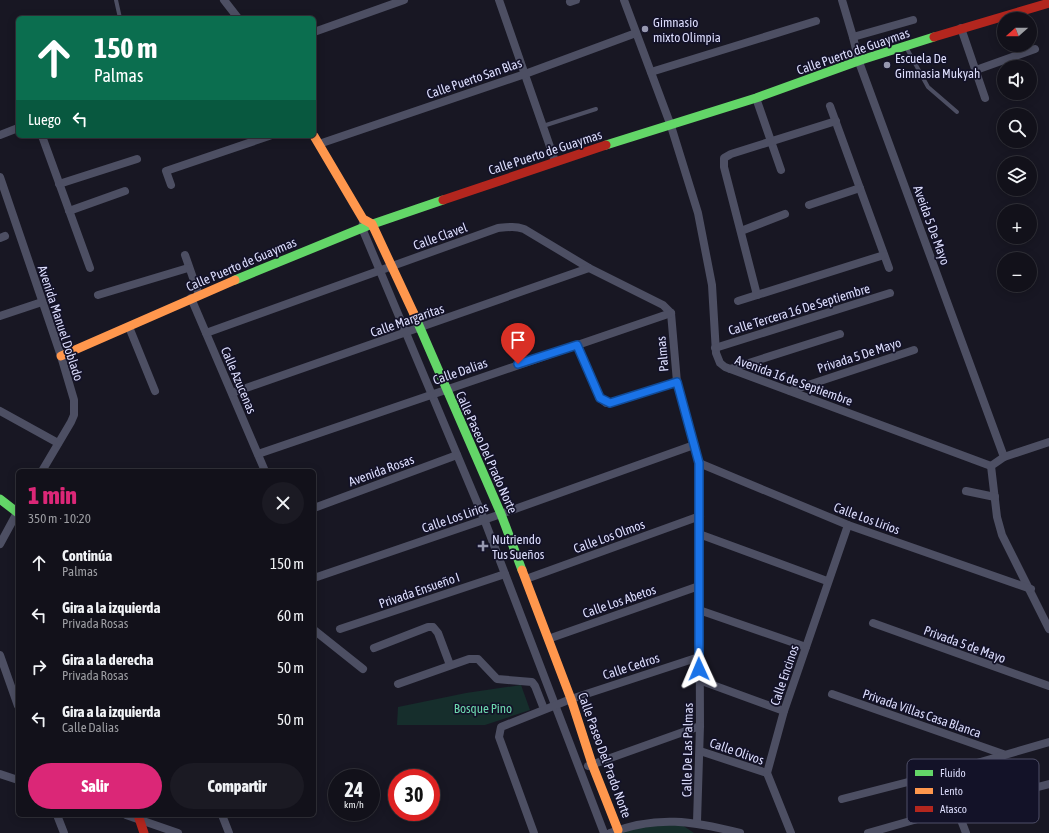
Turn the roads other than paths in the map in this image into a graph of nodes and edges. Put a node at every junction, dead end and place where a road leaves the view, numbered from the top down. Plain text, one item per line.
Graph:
1 (116, 0) edge
2 (224, 0) edge
3 (404, 0) edge
4 (499, 0) edge
5 (624, 0) edge
6 (844, 1) edge
7 (1049, 3) edge
8 (120, 16) edge
9 (236, 16) edge
10 (913, 20) dead end
11 (816, 21) dead end
12 (961, 28) junction
13 (316, 31) edge
14 (636, 33) junction
15 (853, 37) junction
16 (905, 46) junction
17 (1026, 52) edge
18 (859, 62) junction
19 (976, 70) junction
20 (651, 72) junction
21 (525, 74) junction
22 (756, 98) junction
23 (985, 98) dead end
24 (830, 106) dead end
25 (596, 109) dead end
26 (957, 112) dead end
27 (836, 121) junction
28 (543, 126) junction
29 (671, 126) junction
30 (16, 129) edge
31 (0, 135) edge
32 (43, 138) edge
33 (263, 138) edge
34 (315, 138) edge
35 (771, 140) junction
36 (319, 144) junction
37 (137, 159) dead end
38 (555, 162) junction
39 (781, 170) dead end
40 (0, 177) edge
41 (59, 184) junction
42 (171, 185) dead end
43 (860, 188) junction
44 (125, 191) dead end
45 (809, 205) dead end
46 (69, 211) junction
47 (785, 214) dead end
48 (366, 224) junction
49 (741, 231) junction
50 (884, 255) junction
51 (185, 256) dead end
52 (392, 267) junction
53 (90, 268) dead end
54 (188, 268) junction
55 (589, 268) junction
56 (889, 268) dead end
57 (381, 271) junction
58 (890, 293) dead end
59 (98, 295) dead end
60 (757, 295) junction
61 (195, 297) junction
62 (738, 301) dead end
63 (42, 302) junction
64 (671, 313) junction
65 (0, 316) edge
66 (129, 327) junction
67 (420, 328) junction
68 (206, 333) junction
69 (406, 333) junction
70 (840, 334) dead end
71 (577, 345) junction
72 (715, 348) junction
73 (914, 350) dead end
74 (61, 356) junction
75 (730, 369) junction
76 (677, 382) junction
77 (446, 389) junction
78 (155, 391) dead end
79 (790, 391) junction
80 (232, 392) junction
81 (432, 394) junction
82 (0, 411) edge
83 (1049, 442) edge
84 (58, 443) junction
85 (694, 446) junction
86 (258, 454) junction
87 (457, 456) junction
88 (1004, 457) junction
89 (699, 463) junction
90 (991, 466) junction
91 (43, 469) edge
92 (264, 469) edge
93 (966, 492) dead end
94 (995, 497) junction
95 (0, 500) edge
96 (316, 507) edge
97 (16, 511) edge
98 (501, 514) junction
99 (16, 516) edge
100 (700, 516) junction
101 (484, 519) junction
102 (848, 525) junction
103 (699, 534) junction
104 (0, 544) edge
105 (505, 574) junction
106 (316, 577) edge
107 (526, 579) junction
108 (827, 581) junction
109 (698, 586) junction
110 (1030, 589) junction
111 (699, 610) junction
112 (873, 623) dead end
113 (340, 629) dead end
114 (1049, 629) edge
115 (316, 632) edge
116 (548, 639) junction
117 (806, 647) junction
118 (374, 648) dead end
119 (0, 655) edge
120 (699, 657) junction
121 (450, 665) junction
122 (363, 669) dead end
123 (699, 680) junction
124 (398, 684) dead end
125 (1049, 686) edge
126 (832, 694) dead end
127 (571, 699) junction
128 (16, 700) edge
129 (557, 706) junction
130 (544, 709) junction
131 (784, 710) junction
132 (700, 726) junction
133 (1049, 742) edge
134 (700, 751) junction
135 (1004, 754) junction
136 (988, 759) edge
137 (592, 764) junction
138 (580, 769) junction
139 (766, 773) junction
140 (0, 774) edge
141 (16, 779) edge
142 (907, 782) edge
143 (1049, 784) edge
144 (1039, 787) edge
145 (842, 799) dead end
146 (58, 817) edge
147 (139, 817) edge
148 (223, 817) edge
149 (907, 822) edge
150 (700, 823) junction
151 (962, 823) edge
152 (614, 831) edge
153 (64, 833) edge
154 (144, 833) edge
155 (178, 833) edge
156 (229, 833) edge
157 (534, 833) edge
158 (604, 833) edge
159 (710, 833) edge
160 (740, 833) edge
161 (790, 833) edge
162 (868, 833) edge
163 (966, 833) edge

1 - 8 lane
2 - 9 street
3 - 13 street
4 - 21 street
5 - 14 street, Avenida 16 de Septiembre
6 - 15 street, Aveida 5 De Mayo
7 - 12 street, Calle Puerto de Guaymas
10 - 15 street
11 - 20 street
12 - 16 street, Calle Puerto de Guaymas
12 - 19 street
14 - 20 street, Avenida 16 de Septiembre
14 - 21 street, Calle Puerto San Blas
15 - 18 street, Aveida 5 De Mayo
16 - 18 street, Calle Puerto de Guaymas
16 - 26 lane
17 - 19 street
18 - 22 street, Calle Puerto de Guaymas
18 - 88 street, Aveida 5 De Mayo
19 - 23 street
20 - 29 street, Avenida 16 de Septiembre
21 - 28 street
21 - 36 street, Calle Puerto San Blas
22 - 29 street, Calle Puerto de Guaymas
22 - 35 street
24 - 27 street
25 - 28 lane
27 - 35 street
27 - 43 street
28 - 38 street
29 - 38 street, Calle Puerto de Guaymas
29 - 72 street, Avenida 16 de Septiembre
30 - 31 street
32 - 41 street
33 - 42 street
34 - 36 street, Calle Paseo Del Prado Norte
35 - 39 street
35 - 49 street
36 - 48 street, Calle Paseo Del Prado Norte
37 - 41 street
38 - 48 street, Calle Puerto de Guaymas
40 - 63 street, Avenida Manuel Doblado
41 - 46 street
43 - 45 street
43 - 50 street
44 - 46 street
46 - 53 street
47 - 49 street
48 - 52 street, Calle Paseo Del Prado Norte
48 - 57 street
48 - 61 street, Calle Puerto de Guaymas
49 - 60 street
50 - 56 street
50 - 60 street
51 - 54 street, Calle Azucenas
52 - 55 street, Calle Clavel
52 - 57 street, Calle Clavel
52 - 67 street, Calle Paseo Del Prado Norte
54 - 59 street
54 - 61 street, Calle Azucenas
55 - 64 street, Calle Clavel
55 - 67 street, Calle Margaritas
57 - 68 street, Calle Clavel
57 - 69 street
58 - 72 street, Calle Tercera 16 De Septiembre
60 - 62 street
61 - 66 street, Calle Puerto de Guaymas
61 - 68 street, Calle Azucenas
63 - 65 street
63 - 74 street, Avenida Manuel Doblado
64 - 71 street, Calle Dalias
64 - 76 street, Palmas
66 - 74 street, Calle Puerto de Guaymas
66 - 78 street
67 - 69 street, Calle Margaritas
67 - 77 street, Calle Paseo Del Prado Norte
68 - 80 street, Calle Azucenas
69 - 80 street, Calle Margaritas
69 - 81 street
70 - 75 street
71 - 76 street
71 - 77 street, Calle Dalias
72 - 75 street, Avenida 16 de Septiembre
73 - 79 street, Privada 5 De Mayo
74 - 84 street, Avenida Manuel Doblado
75 - 79 street, Avenida 16 de Septiembre
76 - 85 street, Palmas
77 - 81 street, Calle Dalias
77 - 98 street, Calle Paseo Del Prado Norte
79 - 90 street, Avenida 16 de Septiembre
80 - 86 street, Calle Azucenas
81 - 86 street, Calle Dalias
81 - 87 street
82 - 84 street
83 - 88 street
84 - 91 street, Avenida Manuel Doblado
85 - 89 street, Palmas
85 - 98 street, Calle Los Lirios
86 - 92 street, Calle Azucenas
87 - 96 street, Avenida Rosas
87 - 101 street
88 - 90 street
89 - 100 street, Calle De Las Palmas
89 - 102 street, Calle Los Lirios
90 - 94 street
93 - 94 street
94 - 110 street
95 - 97 street
98 - 101 street, Calle Los Lirios
98 - 107 street, Calle Paseo Del Prado Norte
99 - 104 street
100 - 103 street, Calle De Las Palmas
100 - 107 street, Calle Los Olmos
101 - 105 street
101 - 106 street, Calle Los Lirios
102 - 108 street, Calle Encinos
102 - 110 street, Calle Los Lirios
103 - 108 street
103 - 109 street, Calle De Las Palmas
105 - 113 street, Privada Ensueño I
105 - 129 street
107 - 116 street, Calle Paseo Del Prado Norte
108 - 117 street, Calle Encinos
109 - 111 street, Calle De Las Palmas
109 - 116 street, Calle Los Abetos
110 - 114 street
111 - 117 street
111 - 120 street, Calle De Las Palmas
112 - 125 street, Privada 5 de Mayo
115 - 122 street
116 - 127 street, Calle Paseo Del Prado Norte
117 - 131 street, Calle Encinos
118 - 121 street
119 - 128 street
120 - 123 street, Calle De Las Palmas
120 - 127 street, Calle Cedros
121 - 124 street
121 - 130 street
123 - 131 street
123 - 132 street, Calle De Las Palmas
126 - 135 street, Privada Villas Casa Blanca
127 - 129 street, Calle Cedros
127 - 137 street, Calle Paseo Del Prado Norte
129 - 130 street, Calle Cedros
129 - 138 street
130 - 157 street, Calle Cedros
131 - 139 street, Calle Encinos
132 - 134 street, Calle De Las Palmas
132 - 137 street, Calle Olivos
133 - 135 street
134 - 139 street, Calle Olivos
134 - 150 street, Calle De Las Palmas
135 - 136 street
137 - 138 street, Calle Olivos
137 - 152 street, Calle Paseo Del Prado Norte
138 - 158 street
139 - 161 street
140 - 141 street
142 - 145 street
143 - 144 street
146 - 153 street
147 - 154 street
147 - 155 street
148 - 156 street
149 - 162 street
150 - 152 street
150 - 159 street
150 - 160 street
151 - 163 street

